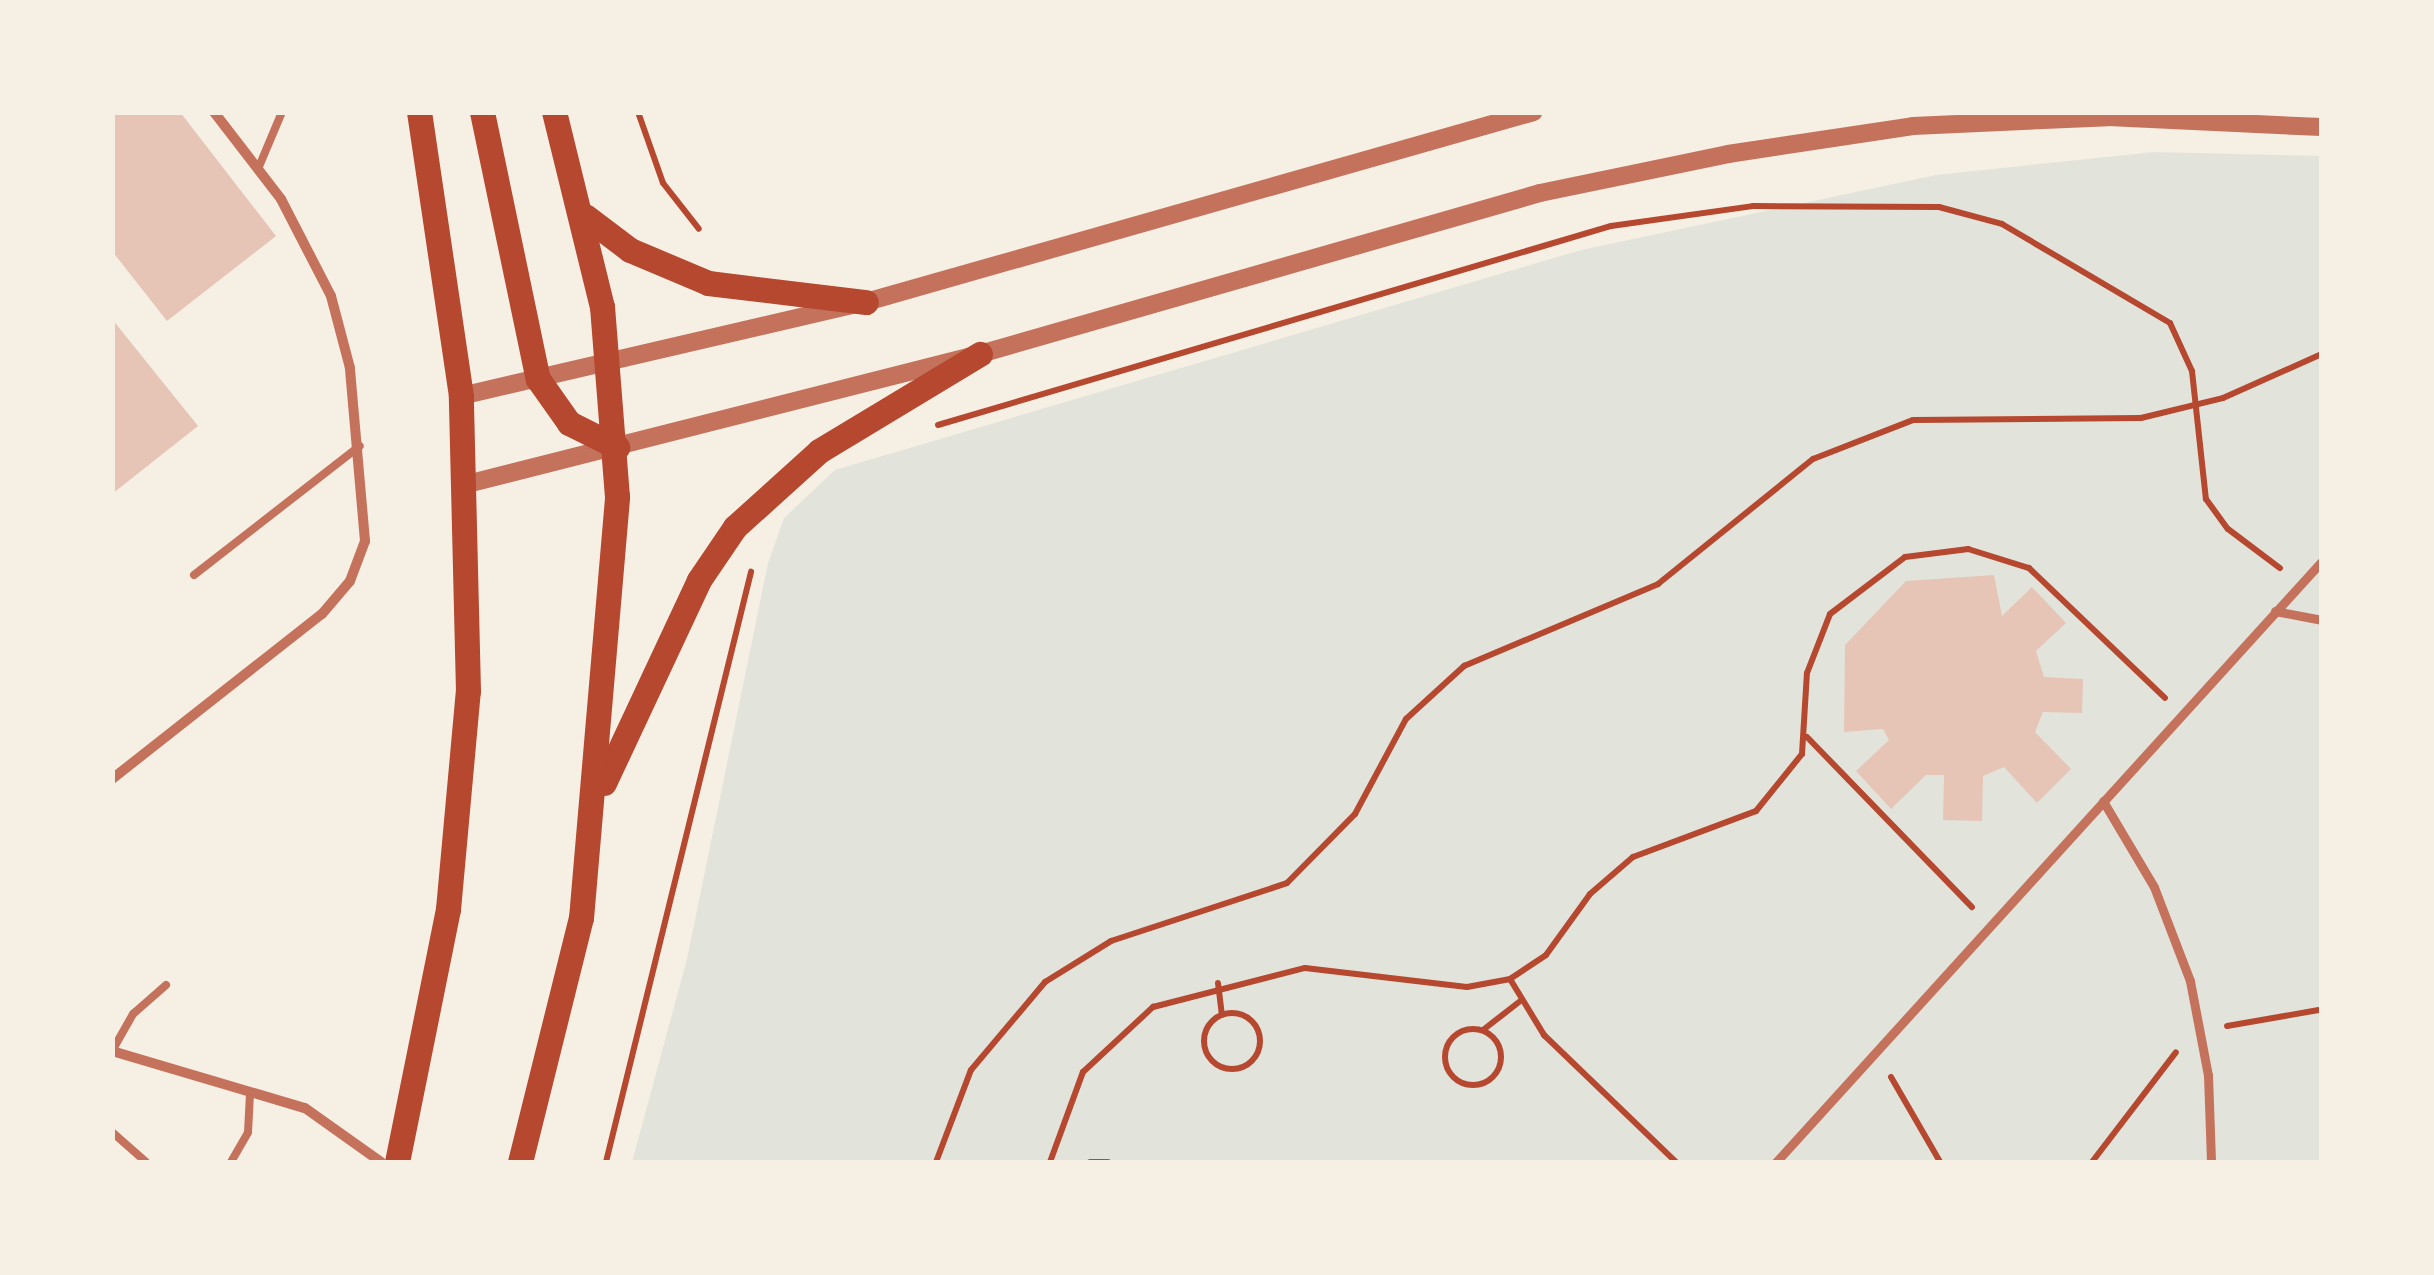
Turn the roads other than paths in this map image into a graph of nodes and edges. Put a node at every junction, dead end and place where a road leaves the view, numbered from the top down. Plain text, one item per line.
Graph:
1 (214, 112) edge
2 (282, 112) edge
3 (419, 112) edge
4 (482, 112) edge
5 (554, 112) edge
6 (1534, 112) edge
7 (2322, 127) edge
8 (258, 170) junction
9 (585, 216) junction
10 (866, 302) junction
11 (980, 354) junction
12 (611, 360) junction
13 (538, 379) junction
14 (461, 396) junction
15 (360, 446) junction
16 (617, 447) junction
17 (467, 484) junction
18 (2322, 561) edge
19 (194, 575) dead end
20 (2275, 611) junction
21 (2322, 620) edge
22 (112, 779) edge
23 (2103, 800) junction
24 (596, 803) junction
25 (166, 985) dead end
26 (112, 1051) edge
27 (250, 1095) junction
28 (112, 1132) edge
29 (146, 1162) edge
30 (231, 1162) edge
31 (381, 1162) edge
32 (397, 1162) edge
33 (520, 1162) edge
34 (1776, 1162) edge
35 (2211, 1162) edge

1 - 8 street
2 - 8 lane
3 - 14 main road
4 - 13 main road
5 - 9 main road
6 - 10 street
7 - 11 street
8 - 15 street
9 - 10 main road
9 - 12 main road
10 - 12 street
11 - 16 street
11 - 24 main road
12 - 13 street
12 - 16 main road
13 - 14 street
13 - 16 main road
14 - 17 main road
15 - 19 lane
15 - 22 street
16 - 17 street
16 - 24 main road
17 - 32 main road
18 - 20 street
20 - 21 street
20 - 23 street
23 - 34 street
23 - 35 street
24 - 33 main road
25 - 26 lane
26 - 27 street
27 - 30 lane
27 - 31 street
28 - 29 lane

